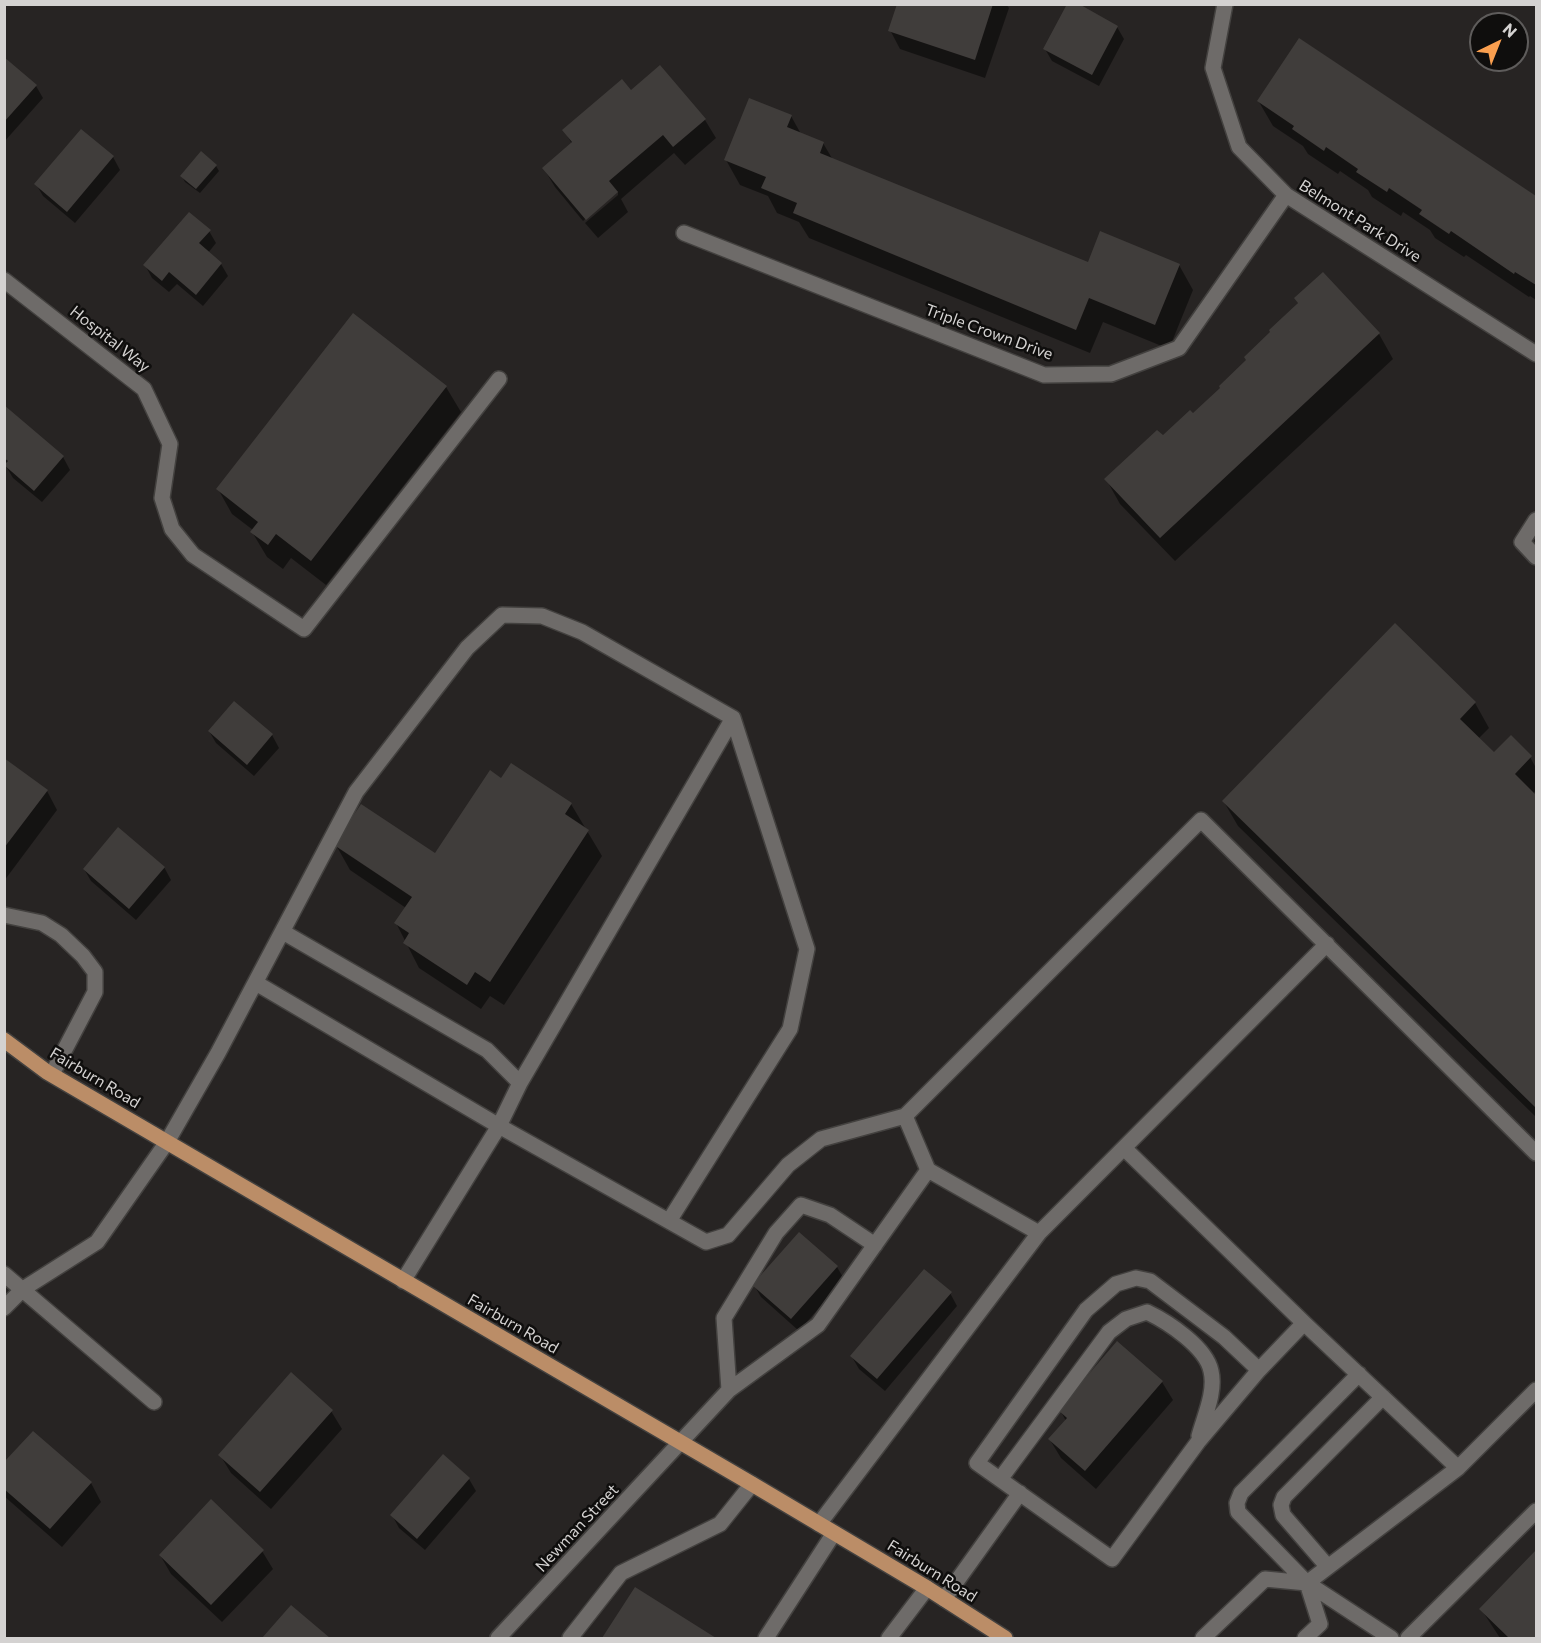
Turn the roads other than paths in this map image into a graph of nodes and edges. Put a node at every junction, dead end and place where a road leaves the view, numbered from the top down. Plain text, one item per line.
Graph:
1 (1225, 4) edge
2 (1286, 195) junction
3 (684, 233) dead end
4 (4, 280) edge
5 (1536, 354) edge
6 (499, 379) dead end
7 (1536, 520) edge
8 (1536, 557) edge
9 (733, 718) junction
10 (6, 917) edge
11 (283, 932) junction
12 (1327, 944) junction
13 (256, 983) junction
14 (4, 1040) edge
15 (52, 1074) junction
16 (520, 1083) junction
17 (905, 1116) junction
18 (499, 1126) junction
19 (167, 1142) junction
20 (1124, 1148) junction
21 (1536, 1153) edge
22 (928, 1170) junction
23 (669, 1221) junction
24 (1039, 1233) junction
25 (875, 1245) junction
26 (4, 1274) edge
27 (404, 1281) junction
28 (23, 1289) junction
29 (4, 1308) edge
30 (1304, 1323) junction
31 (1259, 1370) junction
32 (1359, 1374) junction
33 (729, 1390) junction
34 (1536, 1390) edge
35 (1383, 1396) junction
36 (154, 1402) dead end
37 (682, 1442) junction
38 (1198, 1442) junction
39 (1458, 1468) junction
40 (1001, 1478) junction
41 (752, 1484) junction
42 (1020, 1493) junction
43 (1536, 1511) edge
44 (819, 1524) junction
45 (834, 1533) junction
46 (1328, 1567) junction
47 (1307, 1583) junction
48 (927, 1588) junction
49 (944, 1599) junction
50 (506, 1636) edge
51 (570, 1638) edge
52 (766, 1638) edge
53 (889, 1638) edge
54 (1005, 1638) edge
55 (1203, 1638) edge
56 (1305, 1638) edge
57 (1391, 1638) edge
58 (1408, 1638) edge

1 - 2 street, Belmont Park Drive
2 - 3 street, Triple Crown Drive
2 - 5 street, Belmont Park Drive
4 - 6 street, Hospital Way
7 - 8 street
9 - 11 street
9 - 16 street
9 - 23 street
10 - 15 street
11 - 13 street
11 - 16 street
12 - 17 street
12 - 20 street
12 - 21 street
13 - 18 street
13 - 19 street
14 - 15 main road, Fairburn Road
15 - 19 main road, Fairburn Road
16 - 18 street
17 - 22 street
17 - 23 street
18 - 23 street
18 - 27 street
19 - 27 main road, Fairburn Road
19 - 28 street
20 - 24 street
20 - 30 street
22 - 24 street
22 - 25 street, Newman Street
24 - 44 street
25 - 33 street, Newman Street
25 - 33 street
26 - 28 street
27 - 37 main road, Fairburn Road
28 - 29 street
28 - 36 street
30 - 31 street
30 - 32 street
31 - 38 street
31 - 40 street
32 - 35 street
32 - 47 street
33 - 37 street, Newman Street
34 - 39 street
35 - 39 street
35 - 46 street
37 - 41 main road, Fairburn Road
37 - 50 street, Newman Street
38 - 40 street
38 - 42 street
39 - 46 street
40 - 42 street
41 - 44 main road, Fairburn Road
41 - 51 street
42 - 49 street
43 - 58 street
44 - 45 main road, Fairburn Road
45 - 48 main road, Fairburn Road
45 - 52 street
46 - 47 street
47 - 55 street
47 - 56 street
47 - 57 street
48 - 49 main road, Fairburn Road
48 - 53 street
49 - 54 main road, Fairburn Road

